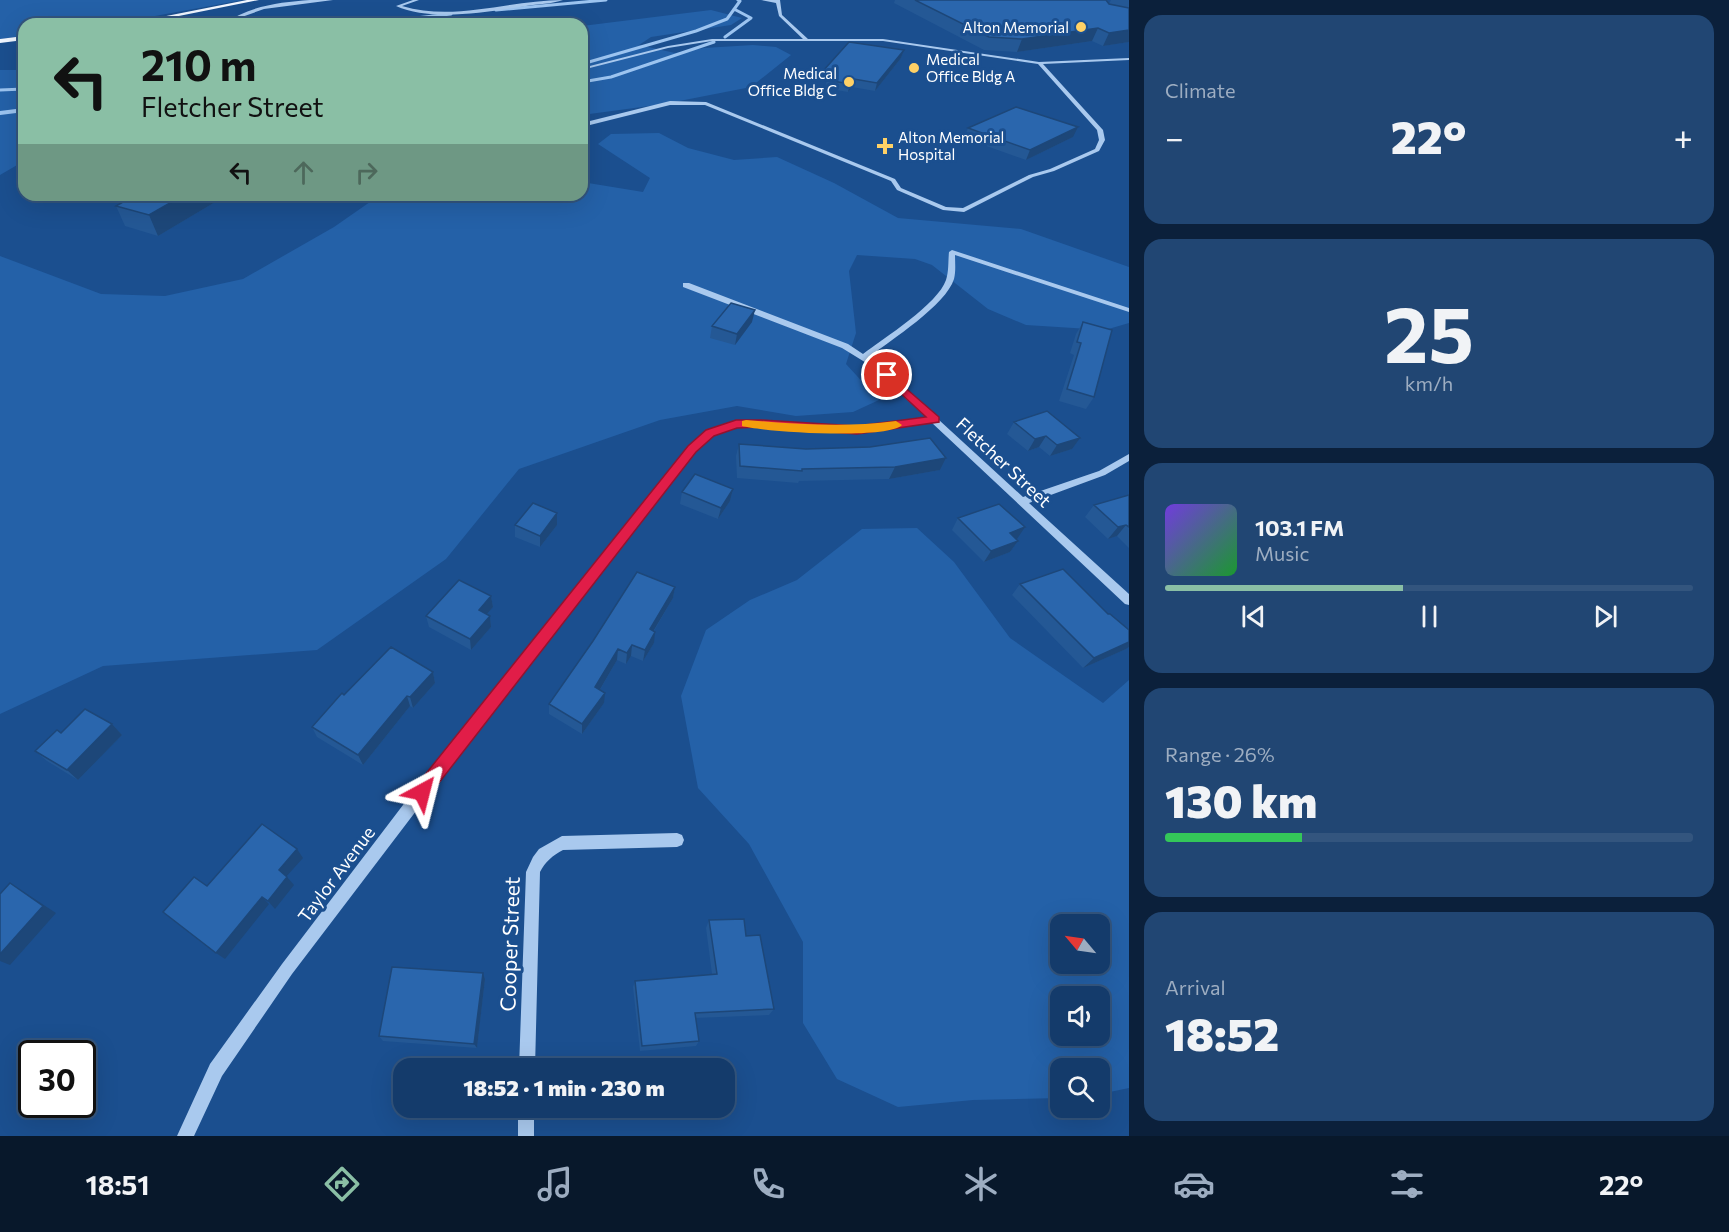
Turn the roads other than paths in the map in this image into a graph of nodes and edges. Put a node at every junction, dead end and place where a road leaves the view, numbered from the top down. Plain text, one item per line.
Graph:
1 (256, 0) edge
2 (322, 0) edge
3 (331, 0) edge
4 (417, 0) edge
5 (561, 0) edge
6 (763, 0) edge
7 (778, 1) edge
8 (169, 18) edge
9 (235, 18) edge
10 (18, 39) edge
11 (807, 40) junction
12 (0, 41) edge
13 (1129, 59) edge
14 (1039, 63) junction
15 (588, 68) edge
16 (588, 124) edge
17 (686, 285) dead end
18 (1129, 310) edge
19 (864, 357) junction
20 (935, 419) junction
21 (1129, 457) edge
22 (1023, 501) junction
23 (1129, 601) edge
24 (677, 840) dead end
25 (527, 1058) edge
26 (526, 1118) edge
27 (184, 1136) edge
28 (526, 1136) edge

1 - 8 main road
2 - 3 street
2 - 9 street
4 - 5 street
6 - 7 street
7 - 11 street
10 - 12 main road
11 - 14 street
11 - 15 street
13 - 14 street
14 - 16 street
17 - 19 street, Fletcher Street
18 - 19 street
19 - 20 street, Fletcher Street
20 - 22 street, Fletcher Street
20 - 27 street, Taylor Avenue
21 - 22 street
22 - 23 street, Fletcher Street
24 - 25 street, Cooper Street
26 - 28 street

